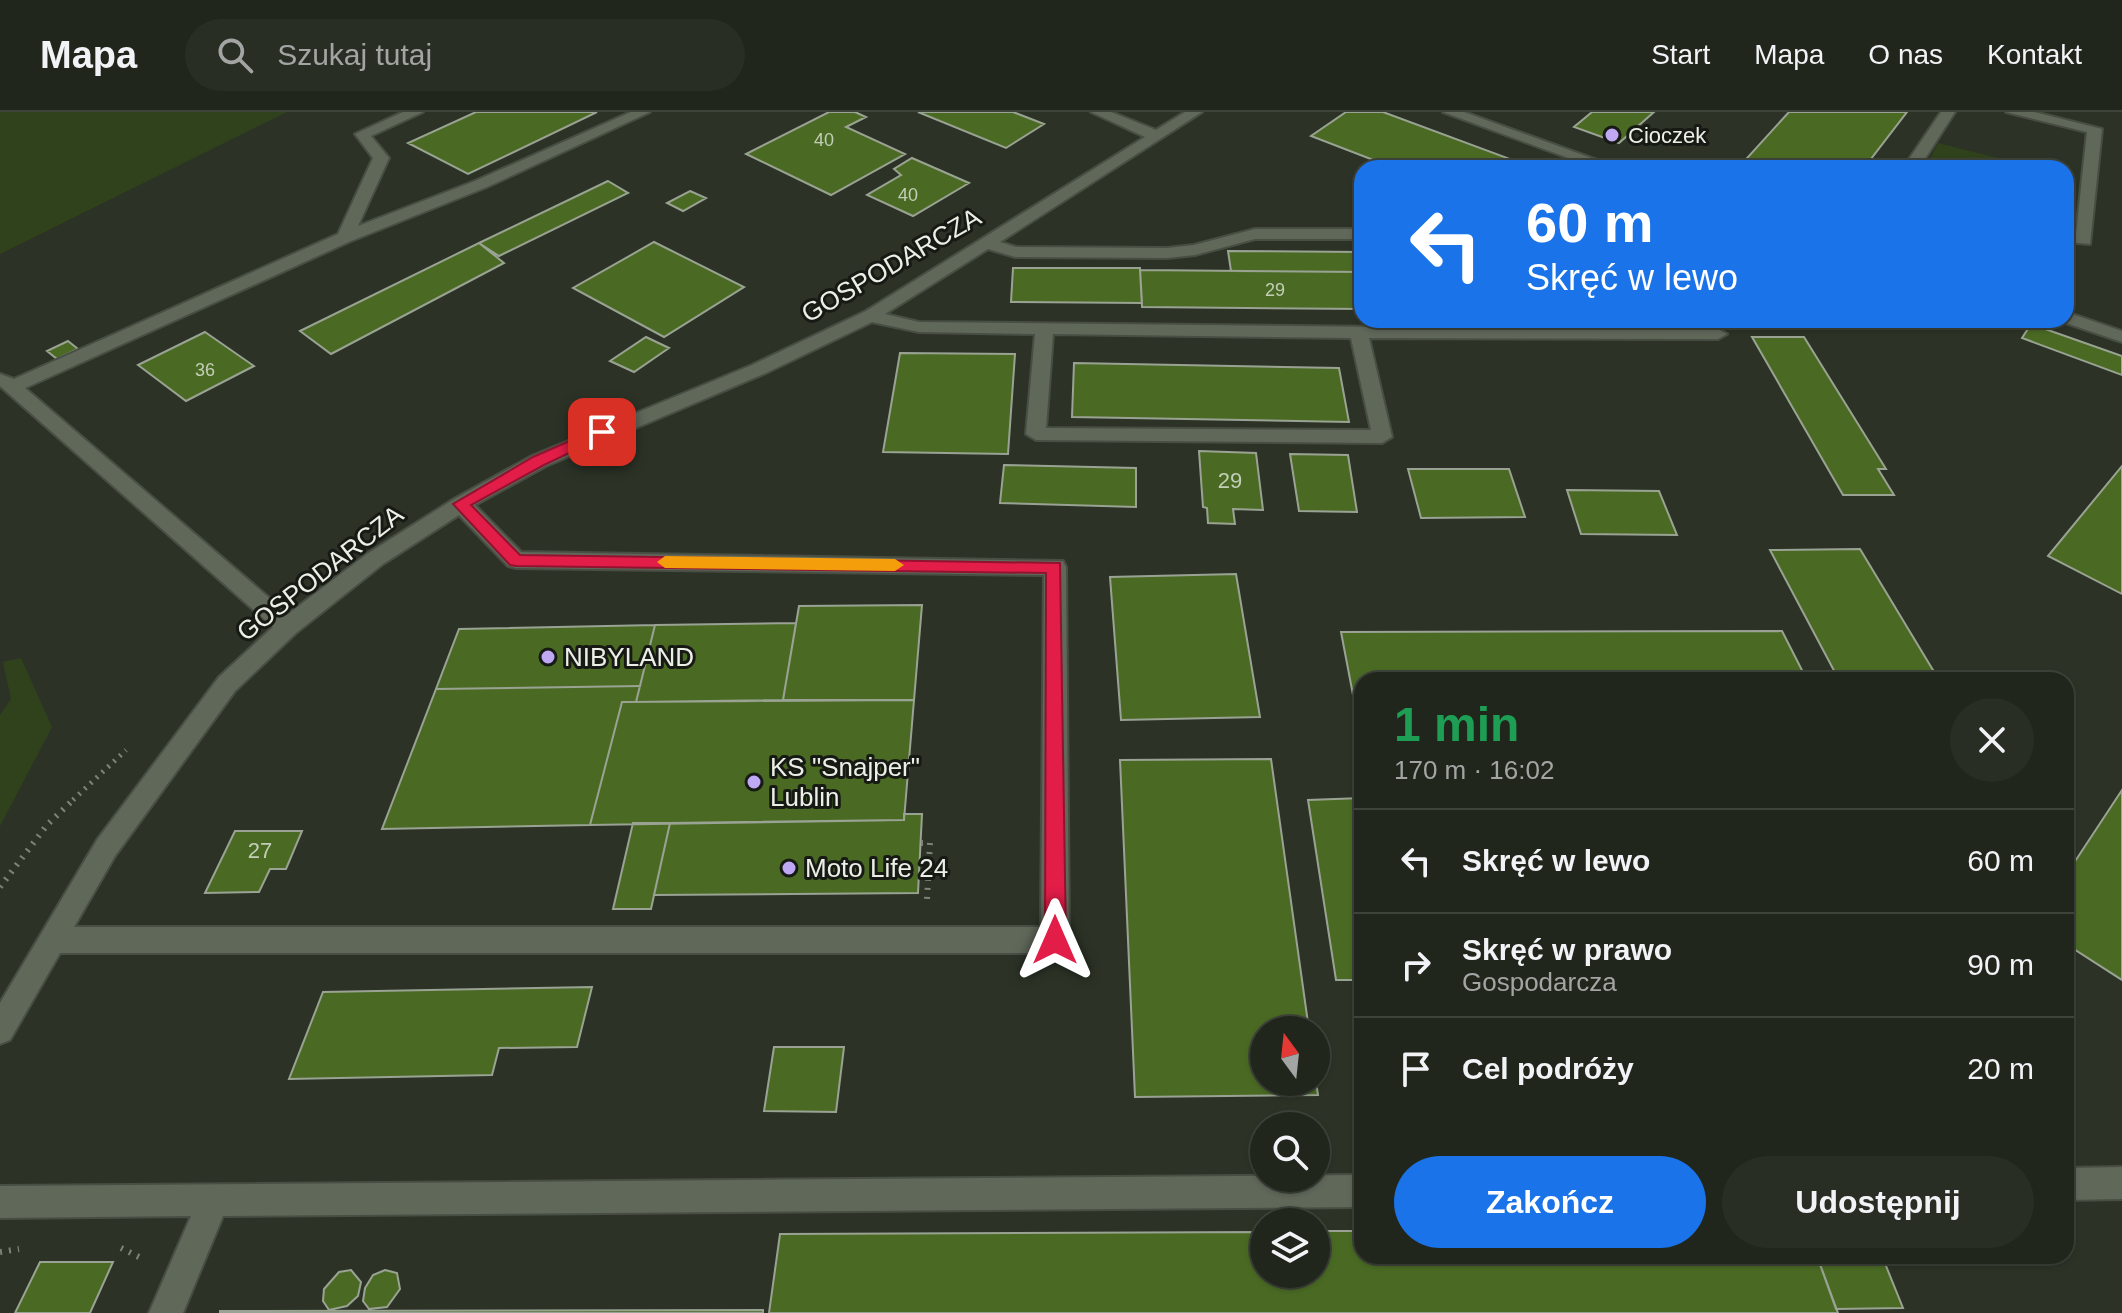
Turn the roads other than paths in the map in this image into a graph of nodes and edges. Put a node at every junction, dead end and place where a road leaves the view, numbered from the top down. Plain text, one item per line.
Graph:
1 (416, 112) edge
2 (643, 112) edge
3 (1098, 112) edge
4 (1195, 112) edge
5 (1450, 112) edge
6 (1948, 112) edge
7 (2013, 112) edge
8 (1157, 136) junction
9 (1588, 160) edge
10 (1916, 160) edge
11 (1354, 234) edge
12 (345, 237) junction
13 (2074, 238) edge
14 (985, 243) junction
15 (872, 315) junction
16 (2074, 320) edge
17 (1456, 328) edge
18 (1514, 328) edge
19 (1044, 329) junction
20 (1359, 332) junction
21 (1718, 334) dead end
22 (2122, 337) edge
23 (6, 382) edge
24 (461, 504) junction
25 (288, 627) junction
26 (53, 940) junction
27 (0, 1030) edge
28 (2122, 1183) edge
29 (2074, 1184) edge
30 (1354, 1191) edge
31 (0, 1202) edge
32 (213, 1202) junction
33 (166, 1313) edge

1 - 12 street
2 - 12 street
3 - 8 street
4 - 8 street, GOSPODARCZA
5 - 9 street
6 - 10 street
7 - 13 street
8 - 14 street, GOSPODARCZA
11 - 14 street
12 - 23 street
14 - 15 street, GOSPODARCZA
15 - 19 street
15 - 24 street, GOSPODARCZA
16 - 22 street
17 - 20 street
18 - 21 street
19 - 20 street
19 - 20 street
23 - 25 street
24 - 25 street, GOSPODARCZA
24 - 26 street
25 - 26 street, GOSPODARCZA
26 - 27 street, GOSPODARCZA
28 - 29 street
30 - 32 street
31 - 32 street
32 - 33 street

